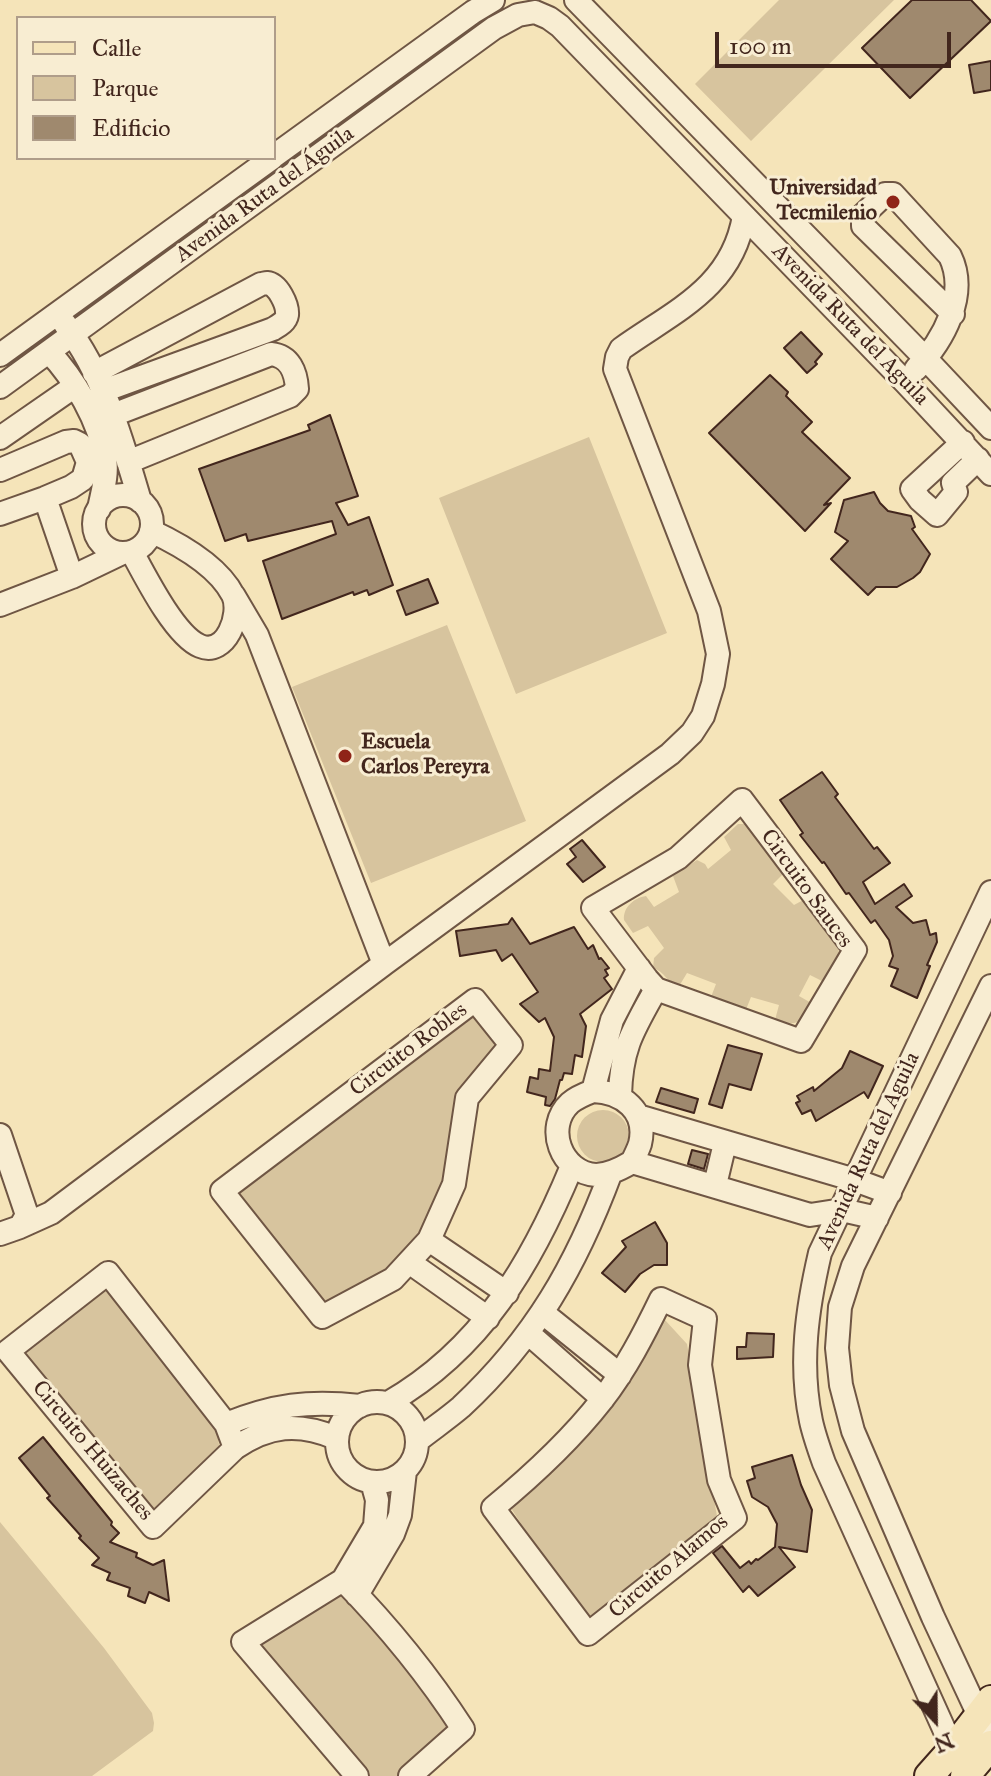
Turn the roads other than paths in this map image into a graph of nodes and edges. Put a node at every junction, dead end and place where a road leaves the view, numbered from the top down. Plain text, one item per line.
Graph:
1 (493, 0) edge
2 (576, 0) edge
3 (535, 6) edge
4 (685, 113) junction
5 (664, 133) junction
6 (276, 155) edge
7 (269, 160) edge
8 (744, 216) junction
9 (57, 314) junction
10 (953, 314) junction
11 (73, 335) junction
12 (49, 352) junction
13 (0, 355) edge
14 (926, 359) junction
15 (905, 382) junction
16 (91, 383) junction
17 (0, 387) edge
18 (113, 415) junction
19 (991, 428) edge
20 (0, 438) edge
21 (977, 458) edge
22 (128, 462) junction
23 (0, 470) edge
24 (45, 498) junction
25 (140, 501) junction
26 (0, 514) edge
27 (97, 514) junction
28 (151, 531) junction
29 (59, 536) junction
30 (127, 553) junction
31 (72, 577) junction
32 (234, 596) junction
33 (0, 605) edge
34 (991, 892) edge
35 (384, 964) junction
36 (639, 968) junction
37 (991, 986) edge
38 (656, 989) junction
39 (622, 1026) junction
40 (593, 1091) junction
41 (620, 1096) junction
42 (638, 1116) junction
43 (0, 1135) edge
44 (725, 1143) junction
45 (632, 1162) junction
46 (572, 1166) junction
47 (611, 1172) junction
48 (855, 1180) junction
49 (715, 1185) junction
50 (890, 1193) junction
51 (842, 1210) junction
52 (877, 1218) junction
53 (10, 1230) edge
54 (429, 1240) junction
55 (409, 1262) junction
56 (507, 1293) junction
57 (810, 1298) junction
58 (840, 1307) junction
59 (543, 1313) junction
60 (488, 1318) junction
61 (528, 1333) junction
62 (620, 1375) junction
63 (603, 1399) junction
64 (388, 1403) junction
65 (297, 1404) junction
66 (360, 1406) junction
67 (226, 1424) junction
68 (294, 1427) junction
69 (336, 1438) junction
70 (417, 1441) junction
71 (235, 1448) junction
72 (405, 1471) junction
73 (372, 1482) junction
74 (384, 1530) junction
75 (350, 1587) junction
76 (985, 1707) edge
77 (991, 1743) edge
78 (953, 1749) junction
79 (357, 1776) edge
80 (410, 1776) edge
81 (929, 1776) edge
82 (965, 1776) edge

1 - 6 street, Avenida Ruta del Águila
2 - 4 street, Avenida Ruta del Aguila
3 - 5 street, Avenida Ruta del Aguila
3 - 11 street, Avenida Ruta del Águila
4 - 5 street
4 - 14 street, Avenida Ruta del Aguila
5 - 8 street, Avenida Ruta del Aguila
7 - 9 street, Avenida Ruta del Águila
8 - 15 street, Avenida Ruta del Aguila
8 - 35 street
9 - 11 street
9 - 13 street, Avenida Ruta del Águila
10 - 10 street
10 - 14 street
11 - 12 street, Avenida Ruta del Águila
11 - 16 street
12 - 16 street
12 - 17 street, Avenida Ruta del Águila
14 - 15 street
14 - 19 street, Avenida Ruta del Aguila
15 - 21 street, Avenida Ruta del Aguila
16 - 16 street
16 - 18 street
16 - 20 street
16 - 27 street
18 - 22 street
18 - 22 street
22 - 25 street
23 - 24 street
24 - 26 street
24 - 29 street
25 - 27 street
25 - 28 street
27 - 29 street
27 - 30 street
28 - 30 street
28 - 32 street
29 - 31 street
30 - 31 street
30 - 32 street
31 - 33 street
32 - 35 street
34 - 48 street, Avenida Ruta del Aguila
35 - 53 street
36 - 38 street, Circuito Sauces
36 - 38 street, Circuito Sauces
36 - 39 street
37 - 50 street, Avenida Ruta del Aguila
38 - 39 street
39 - 40 street
39 - 41 street
40 - 41 street
40 - 46 street
41 - 42 street
42 - 44 street
42 - 45 street
43 - 53 street
44 - 48 street
44 - 49 street
45 - 47 street
45 - 49 street
46 - 47 street
46 - 56 street
47 - 59 street
48 - 50 street
48 - 51 street, Avenida Ruta del Aguila
49 - 51 street
50 - 52 street, Avenida Ruta del Aguila
51 - 52 street
51 - 57 street, Avenida Ruta del Aguila
52 - 58 street, Avenida Ruta del Aguila
54 - 55 street, Circuito Robles
54 - 55 street, Circuito Robles
54 - 56 street
55 - 60 street
56 - 60 street
57 - 58 street
57 - 78 street, Avenida Ruta del Aguila
58 - 76 street, Avenida Ruta del Aguila
59 - 61 street
59 - 62 street
60 - 64 street
61 - 63 street
61 - 70 street
62 - 63 street, Circuito Alamos
62 - 63 street, Circuito Alamos
64 - 66 street
64 - 70 street
65 - 66 street
65 - 67 street
65 - 68 street
66 - 69 street
67 - 71 street, Circuito Huizaches
67 - 71 street, Circuito Huizaches
68 - 69 street, Circuito Huizaches
68 - 71 street, Circuito Huizaches
69 - 73 street
70 - 72 street
72 - 73 street
72 - 74 street
73 - 74 street
74 - 75 street
75 - 79 street
75 - 80 street
76 - 77 street, Avenida Ruta del Aguila
76 - 78 main road
77 - 82 main road
78 - 81 main road
78 - 82 street, Avenida Ruta del Aguila

